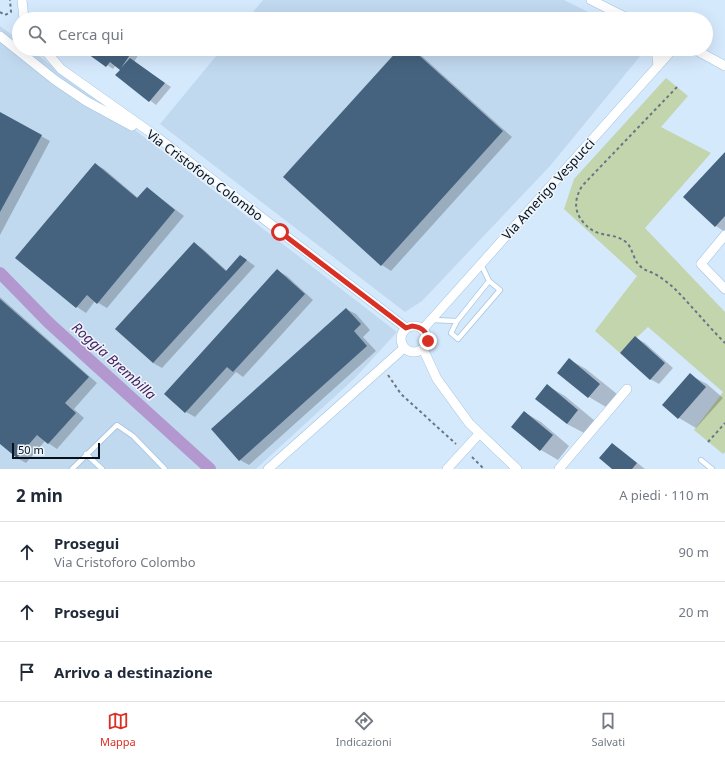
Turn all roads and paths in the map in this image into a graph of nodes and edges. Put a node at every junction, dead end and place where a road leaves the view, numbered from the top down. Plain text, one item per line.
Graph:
1 (10, 0) edge
2 (22, 0) edge
3 (592, 0) edge
4 (0, 12) edge
5 (23, 12) edge
6 (615, 12) edge
7 (0, 36) edge
8 (12, 46) edge
9 (25, 56) edge
10 (50, 56) edge
11 (657, 56) edge
12 (667, 56) edge
13 (707, 56) edge
14 (658, 66) junction
15 (725, 66) edge
16 (677, 87) dead end
17 (157, 137) junction
18 (725, 235) edge
19 (481, 264) junction
20 (489, 282) junction
21 (725, 289) edge
22 (432, 320) junction
23 (457, 322) junction
24 (406, 328) junction
25 (423, 329) junction
26 (725, 343) edge
27 (404, 348) junction
28 (424, 349) junction
29 (383, 367) junction
30 (626, 389) dead end
31 (725, 422) edge
32 (479, 434) junction
33 (708, 442) dead end
34 (464, 451) junction
35 (86, 454) junction
36 (701, 460) dead end
37 (72, 469) edge
38 (102, 469) edge
39 (165, 469) edge
40 (268, 469) edge
41 (448, 469) edge
42 (484, 469) edge
43 (517, 469) edge
44 (559, 469) edge
45 (712, 469) edge

1 - 4 path
2 - 5 street
3 - 6 street
7 - 8 street
9 - 17 street
10 - 17 street, Via Cristoforo Colombo
11 - 14 street
12 - 14 street, Via Amerigo Vespucci
13 - 15 street
14 - 19 street, Via Amerigo Vespucci
16 - 26 path
17 - 24 street, Via Cristoforo Colombo
18 - 21 street
19 - 20 lane
19 - 22 street, Via Amerigo Vespucci
20 - 23 lane
20 - 23 lane
22 - 23 lane
22 - 25 street, Via Amerigo Vespucci
24 - 25 street
24 - 27 street
25 - 28 street
27 - 28 street
27 - 29 street
28 - 32 street
29 - 34 path
29 - 40 street
30 - 44 street
31 - 33 path
32 - 34 street
32 - 43 street
34 - 41 street
34 - 42 path
35 - 37 lane
35 - 38 lane
35 - 39 lane
36 - 45 lane

